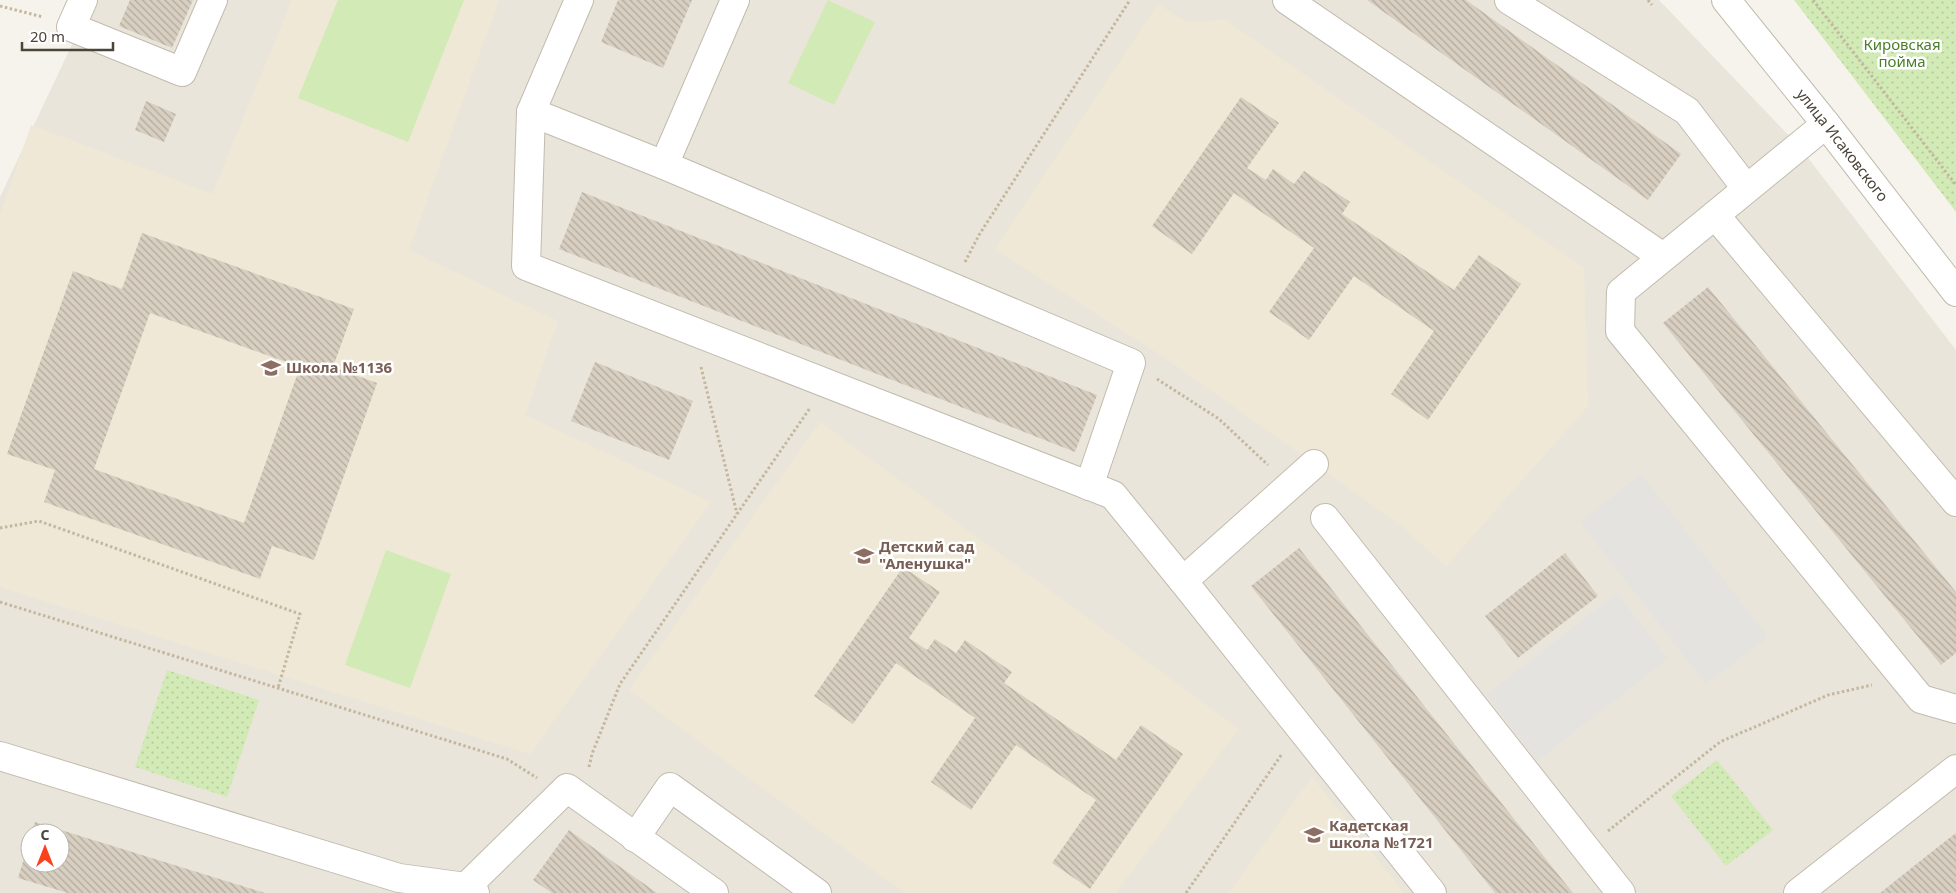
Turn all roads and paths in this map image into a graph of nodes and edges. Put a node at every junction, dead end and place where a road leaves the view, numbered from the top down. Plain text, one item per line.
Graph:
1 (83, 0) edge
2 (214, 0) edge
3 (579, 0) edge
4 (735, 0) edge
5 (1130, 0) edge
6 (1287, 0) edge
7 (1509, 0) edge
8 (1648, 0) edge
9 (1726, 0) edge
10 (1813, 0) edge
11 (1652, 5) dead end
12 (0, 6) edge
13 (31, 13) dead end
14 (531, 112) junction
15 (1826, 124) junction
16 (664, 165) junction
17 (1956, 185) edge
18 (1746, 188) junction
19 (1715, 215) junction
20 (1663, 257) junction
21 (953, 287) junction
22 (1956, 292) edge
23 (692, 331) junction
24 (1132, 363) junction
25 (827, 384) junction
26 (1314, 464) dead end
27 (1089, 486) junction
28 (1290, 486) junction
29 (1956, 502) edge
30 (737, 514) junction
31 (1325, 518) dead end
32 (0, 528) edge
33 (1183, 581) junction
34 (0, 602) edge
35 (1904, 678) junction
36 (278, 688) junction
37 (1956, 709) edge
38 (1300, 728) junction
39 (0, 756) edge
40 (1956, 770) edge
41 (571, 796) junction
42 (635, 838) junction
43 (1586, 848) junction
44 (468, 891) edge
45 (714, 893) edge
46 (817, 893) edge
47 (1186, 893) edge
48 (1432, 893) edge
49 (1621, 893) edge
50 (1798, 893) edge

1 - 2 street
3 - 14 street
4 - 16 street
5 - 21 path
6 - 20 street
7 - 18 street
8 - 11 path
9 - 15 street, улица Исаковского
10 - 17 path
12 - 13 path
14 - 16 street
14 - 23 street
15 - 18 street
15 - 22 street, улица Исаковского
16 - 21 street
18 - 19 street
19 - 20 street
19 - 29 street
20 - 35 street
21 - 24 street
23 - 25 street
23 - 30 path
24 - 27 street
24 - 28 path
25 - 27 street
25 - 30 path
26 - 28 street
27 - 33 street
28 - 33 street
30 - 41 path
31 - 43 street
32 - 36 path
33 - 38 street
34 - 36 path
35 - 37 street
35 - 43 path
36 - 41 path
38 - 47 path
38 - 48 street
39 - 44 street
40 - 50 street
41 - 42 street
41 - 44 street
42 - 45 street
42 - 46 street
43 - 49 street

